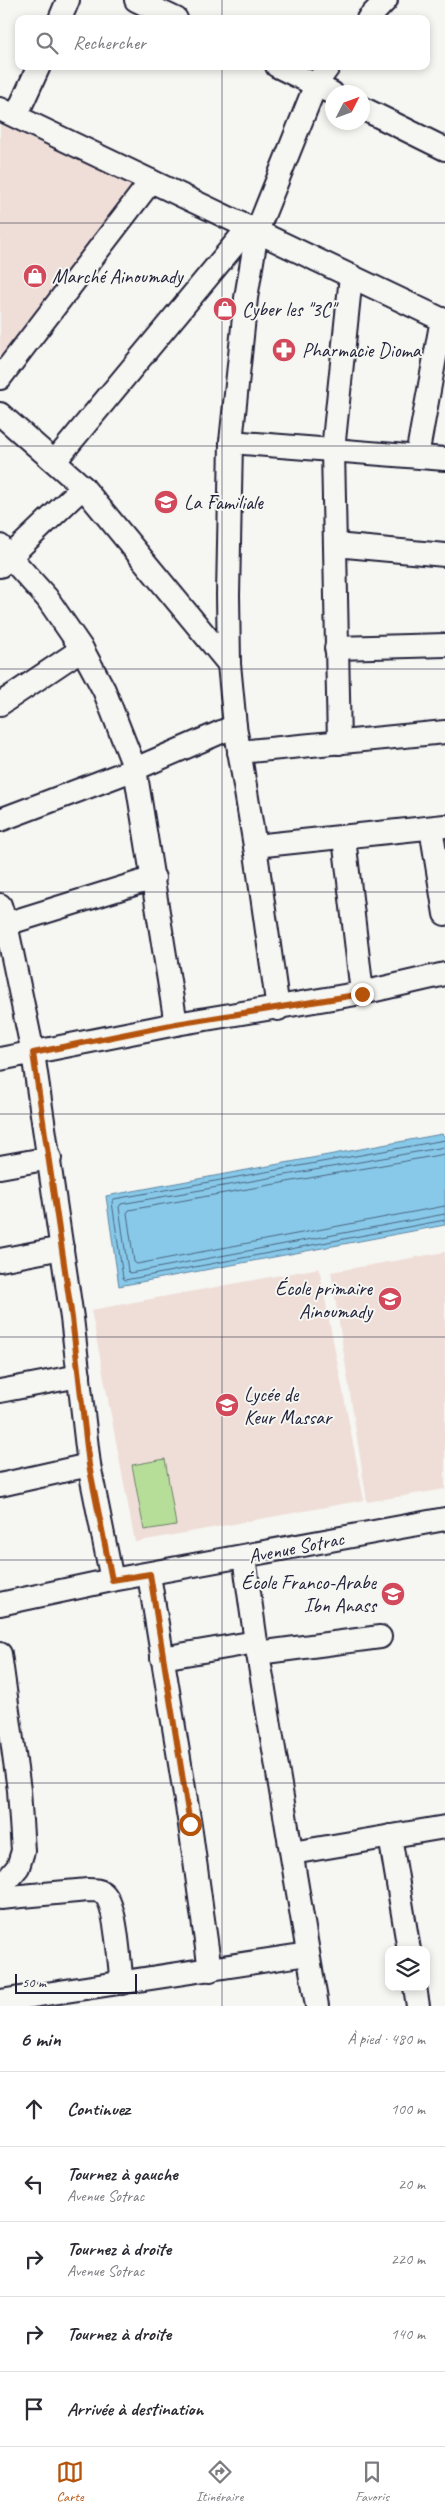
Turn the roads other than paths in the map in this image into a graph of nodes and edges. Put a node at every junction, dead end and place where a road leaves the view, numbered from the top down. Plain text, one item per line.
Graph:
1 (68, 0) edge
2 (136, 0) edge
3 (386, 0) edge
4 (62, 15) edge
5 (168, 15) edge
6 (372, 15) edge
7 (35, 70) edge
8 (286, 70) edge
9 (328, 70) edge
10 (324, 88) edge
11 (8, 112) edge
12 (370, 112) edge
13 (445, 149) edge
14 (151, 181) junction
15 (253, 229) junction
16 (351, 276) junction
17 (443, 320) edge
18 (0, 378) edge
19 (0, 414) edge
20 (231, 442) junction
21 (333, 450) junction
22 (418, 456) junction
23 (445, 459) edge
24 (55, 461) junction
25 (82, 487) junction
26 (334, 545) junction
27 (445, 555) edge
28 (4, 556) edge
29 (445, 645) edge
30 (336, 648) junction
31 (82, 649) junction
32 (229, 664) junction
33 (0, 704) edge
34 (235, 726) junction
35 (445, 732) edge
36 (339, 743) junction
37 (240, 752) junction
38 (135, 769) junction
39 (0, 820) edge
40 (438, 827) edge
41 (344, 838) junction
42 (255, 846) junction
43 (154, 878) junction
44 (445, 914) edge
45 (3, 915) edge
46 (445, 974) edge
47 (362, 994) junction
48 (278, 1009) junction
49 (176, 1024) junction
50 (33, 1053) junction
51 (0, 1059) edge
52 (50, 1158) junction
53 (0, 1167) edge
54 (62, 1248) junction
55 (0, 1260) edge
56 (79, 1376) junction
57 (0, 1391) edge
58 (89, 1465) junction
59 (0, 1485) edge
60 (445, 1519) edge
61 (244, 1557) junction
62 (150, 1574) junction
63 (112, 1580) junction
64 (0, 1604) edge
65 (380, 1637) dead end
66 (257, 1648) junction
67 (0, 1654) edge
68 (162, 1658) junction
69 (445, 1827) edge
70 (390, 1836) junction
71 (292, 1853) junction
72 (0, 1888) edge
73 (0, 1898) edge
74 (407, 1946) edge
75 (308, 1954) junction
76 (210, 1970) junction
77 (122, 1983) junction
78 (416, 1991) edge
79 (0, 2000) edge
80 (40, 2000) edge
81 (317, 2006) edge
82 (418, 2006) edge

1 - 4 street
2 - 5 street
3 - 6 street
7 - 11 street
8 - 10 street
9 - 10 street
10 - 15 street
11 - 14 street
12 - 13 street
14 - 15 street
14 - 18 street
15 - 16 street
15 - 20 street
15 - 24 street
16 - 17 street
16 - 21 street
17 - 22 street
19 - 24 street
20 - 21 street
20 - 32 street
21 - 22 street
21 - 26 street
22 - 23 street
24 - 25 street
25 - 28 street
25 - 32 street
26 - 27 street
26 - 30 street
28 - 31 street
29 - 30 street
30 - 36 street
31 - 33 street
31 - 38 street
32 - 34 street
34 - 37 street
34 - 38 street
35 - 36 street
36 - 37 street
37 - 42 street
38 - 39 street
38 - 43 street
40 - 41 street
40 - 44 street
41 - 42 street
41 - 47 street
42 - 48 street
43 - 45 street
43 - 49 street
45 - 50 street
46 - 47 street
47 - 48 street
48 - 49 street
49 - 50 street
50 - 51 street
50 - 52 street
52 - 53 street
52 - 54 street
54 - 55 street
54 - 56 street
56 - 57 street
56 - 58 street
58 - 59 street
58 - 63 street
60 - 61 street, Avenue Sotrac
61 - 62 street, Avenue Sotrac
61 - 66 street
62 - 63 street, Avenue Sotrac
62 - 68 street
63 - 64 street, Avenue Sotrac
65 - 66 street
66 - 68 street
66 - 71 street
67 - 72 street
68 - 76 street
69 - 70 street
70 - 71 street
70 - 74 street
71 - 75 street
73 - 77 street
75 - 76 street
75 - 81 street
76 - 77 street
77 - 80 street
78 - 82 street
79 - 80 street

